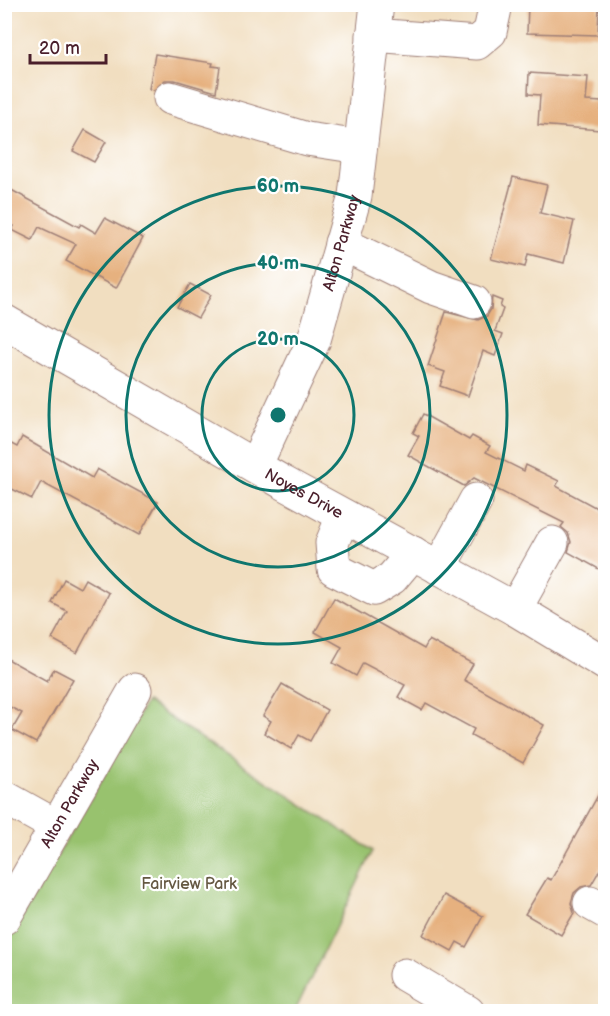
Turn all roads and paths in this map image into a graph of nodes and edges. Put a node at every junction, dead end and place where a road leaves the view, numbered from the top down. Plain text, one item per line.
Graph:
1 (496, 4) edge
2 (375, 20) edge
3 (170, 98) dead end
4 (360, 147) junction
5 (341, 243) junction
6 (474, 302) dead end
7 (4, 321) edge
8 (255, 466) junction
9 (476, 500) dead end
10 (343, 516) junction
11 (552, 543) dead end
12 (426, 560) junction
13 (515, 609) junction
14 (606, 664) edge
15 (135, 690) dead end
16 (4, 797) edge
17 (56, 826) junction
18 (4, 918) edge
19 (405, 975) dead end
20 (468, 1011) edge

1 - 2 street
2 - 4 street, Alton Parkway
3 - 4 street
4 - 5 street, Alton Parkway
5 - 6 street
5 - 8 street, Alton Parkway
7 - 8 street, Noyes Drive
8 - 10 street, Noyes Drive
9 - 12 street
10 - 12 street, Noyes Drive
10 - 12 street
11 - 13 street
12 - 13 street, Noyes Drive
13 - 14 street, Noyes Drive
15 - 17 street, Alton Parkway
16 - 17 street
17 - 18 street, Alton Parkway
19 - 20 street

